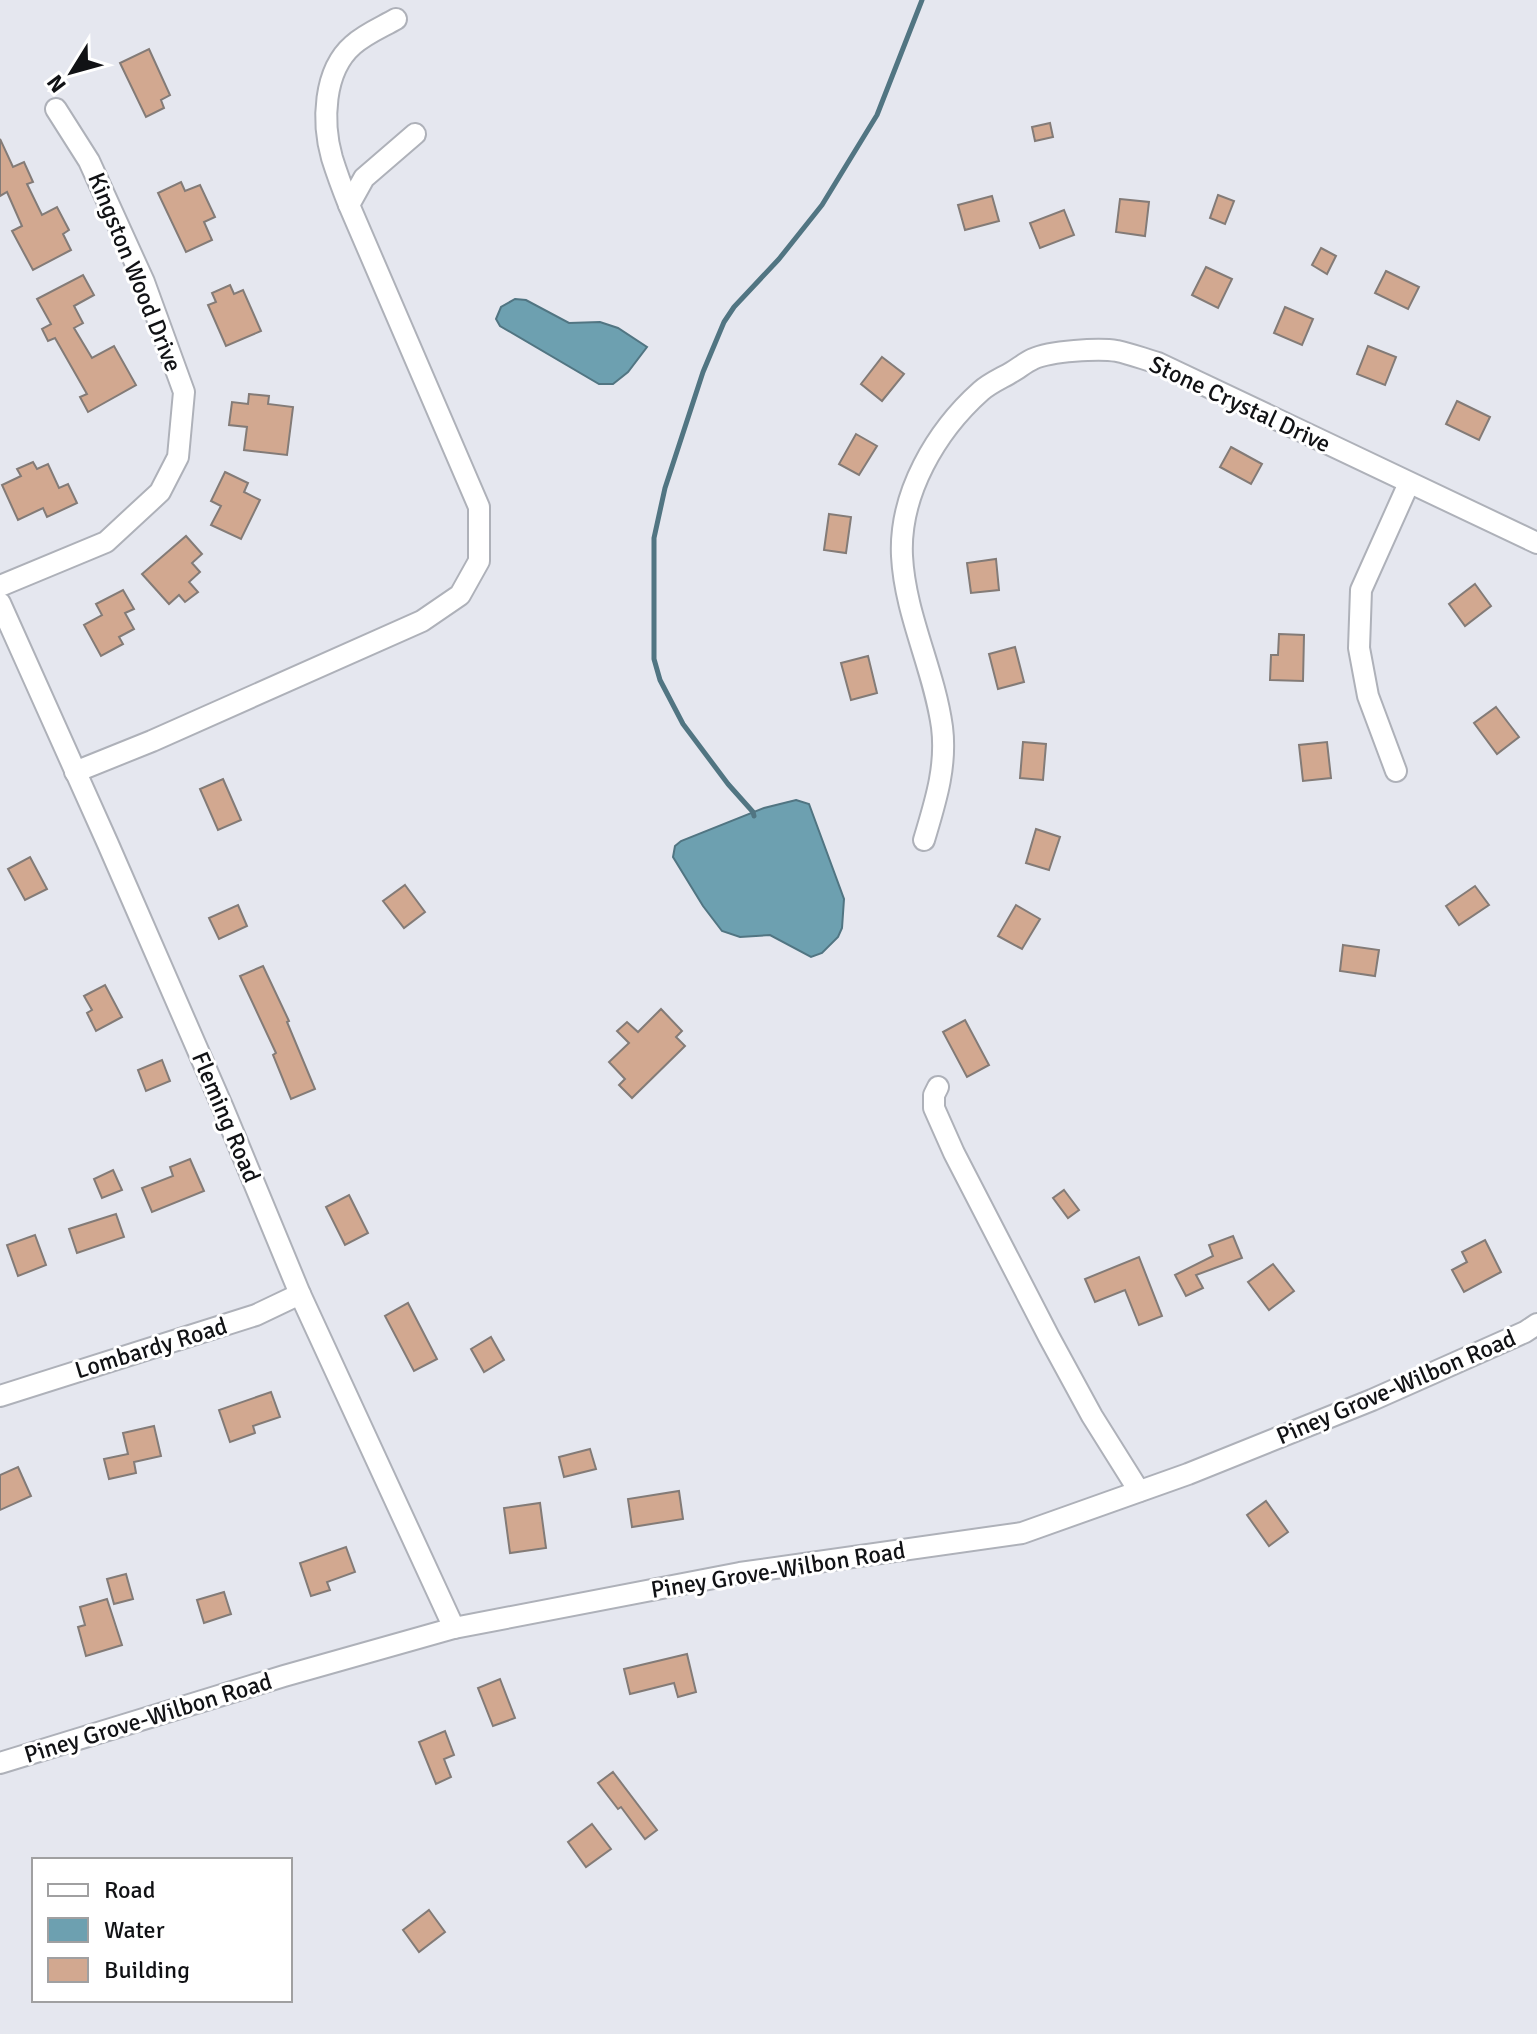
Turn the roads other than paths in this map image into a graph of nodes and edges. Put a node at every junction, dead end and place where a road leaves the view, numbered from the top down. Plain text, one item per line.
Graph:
1 (396, 19) dead end
2 (56, 109) dead end
3 (415, 134) dead end
4 (349, 205) junction
5 (1409, 483) junction
6 (1537, 543) edge
7 (0, 586) edge
8 (0, 603) edge
9 (1396, 771) dead end
10 (75, 772) junction
11 (924, 840) dead end
12 (938, 1087) dead end
13 (300, 1294) junction
14 (1537, 1324) edge
15 (0, 1396) edge
16 (1139, 1491) junction
17 (454, 1628) junction
18 (0, 1763) edge

1 - 4 street
2 - 7 street, Kingston Wood Drive
3 - 4 street
4 - 10 street
5 - 6 street, Stone Crystal Drive
5 - 9 street
5 - 11 street, Stone Crystal Drive
8 - 10 street, Fleming Road
10 - 13 street, Fleming Road
12 - 16 street
13 - 15 street, Lombardy Road
13 - 17 street, Fleming Road
14 - 16 street, Piney Grove-Wilbon Road
16 - 17 street, Piney Grove-Wilbon Road
17 - 18 street, Piney Grove-Wilbon Road

